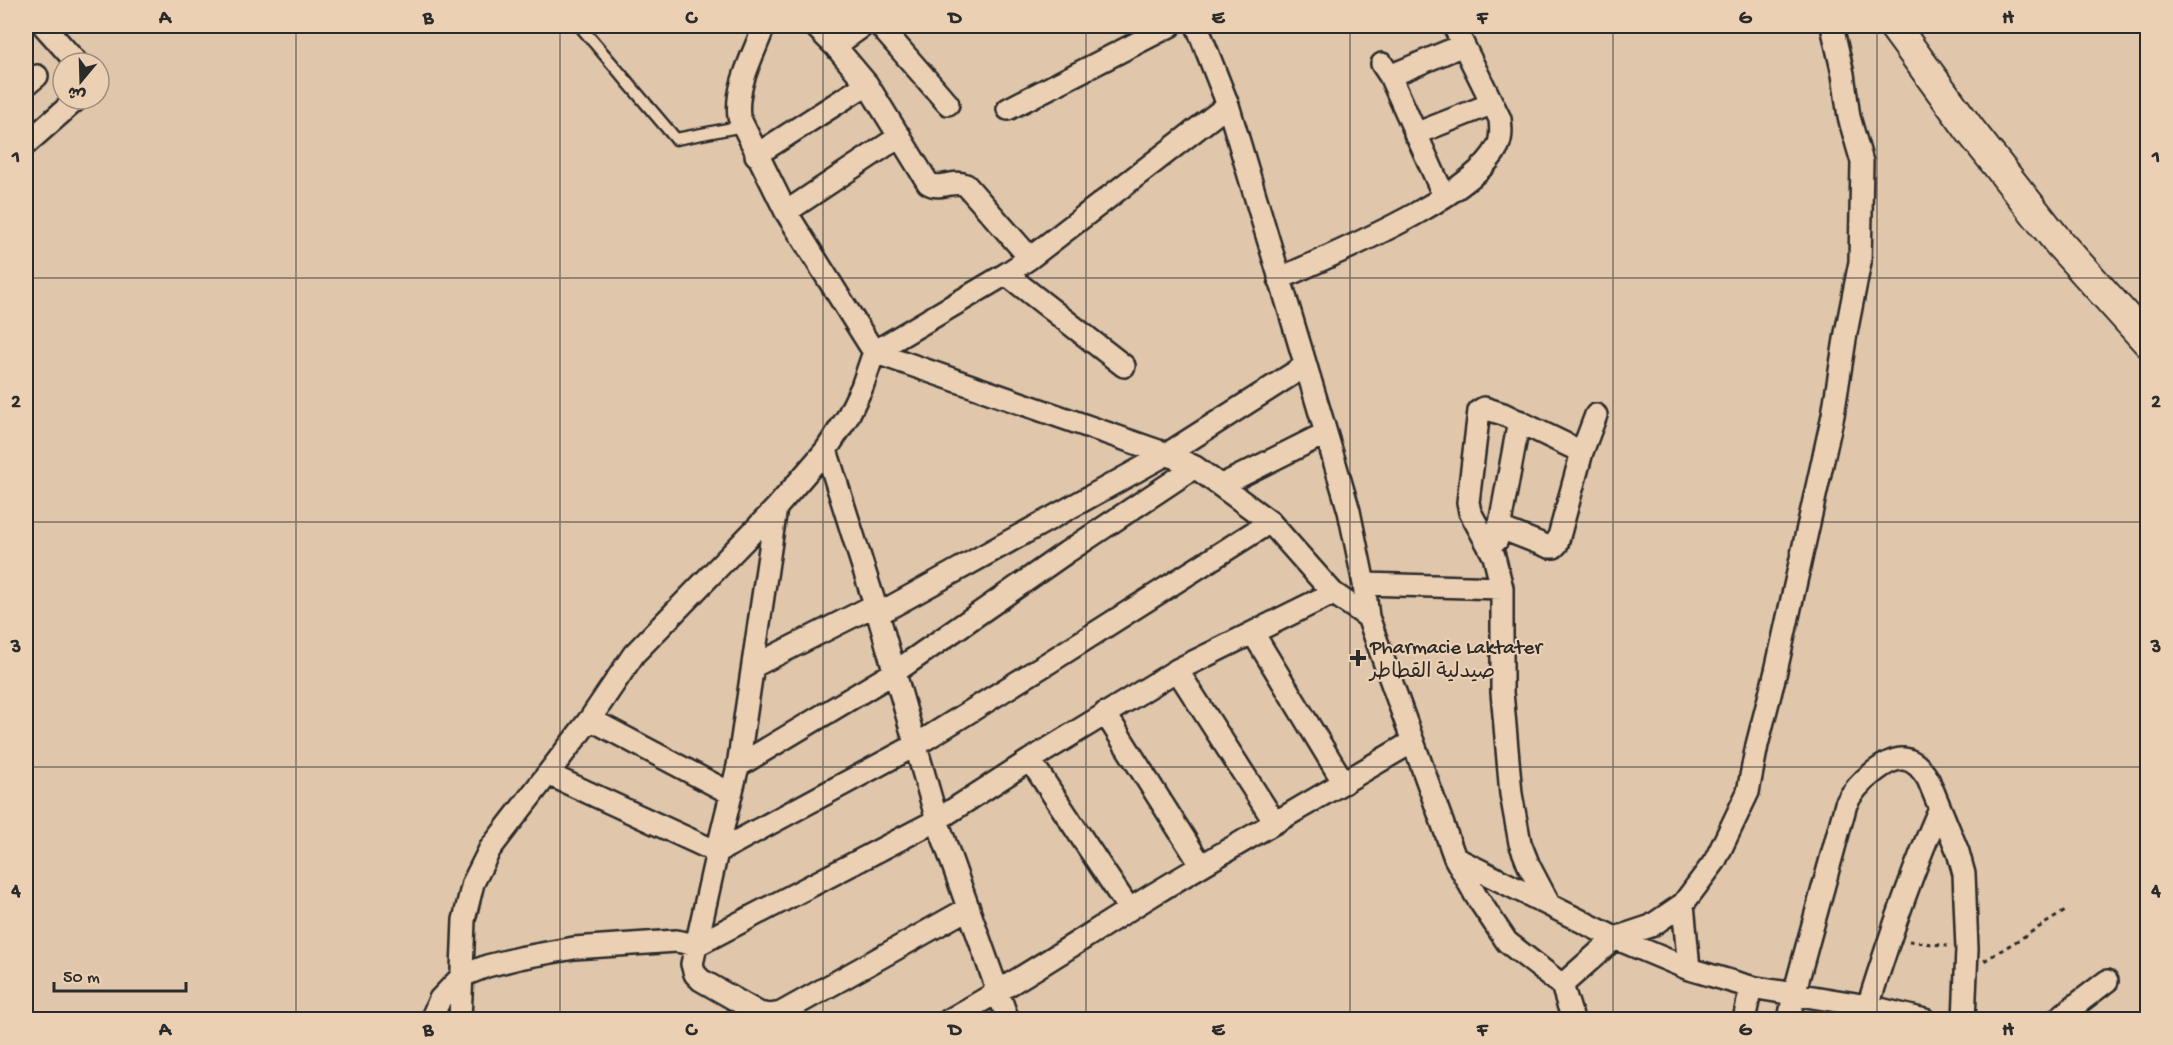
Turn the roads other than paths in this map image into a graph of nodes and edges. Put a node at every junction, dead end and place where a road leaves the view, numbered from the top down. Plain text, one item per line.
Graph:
1 (44, 26) edge
2 (580, 26) edge
3 (764, 26) edge
4 (814, 26) edge
5 (862, 26) edge
6 (880, 26) edge
7 (1170, 26) edge
8 (1197, 26) edge
9 (1454, 26) edge
10 (1832, 26) edge
11 (1894, 26) edge
12 (1463, 45) junction
13 (835, 46) junction
14 (67, 51) edge
15 (867, 84) junction
16 (948, 104) dead end
17 (1491, 104) junction
18 (1228, 105) junction
19 (1008, 109) dead end
20 (63, 111) edge
21 (742, 126) junction
22 (1415, 134) junction
23 (900, 136) junction
24 (26, 144) edge
25 (756, 155) junction
26 (1444, 196) junction
27 (786, 212) junction
28 (1030, 258) junction
29 (1006, 274) junction
30 (1279, 279) junction
31 (2148, 342) edge
32 (874, 352) junction
33 (1124, 366) dead end
34 (1305, 366) junction
35 (1596, 415) dead end
36 (1519, 421) junction
37 (1326, 433) junction
38 (826, 450) junction
39 (1582, 452) junction
40 (1167, 454) junction
41 (1195, 467) junction
42 (1222, 485) junction
43 (776, 508) junction
44 (1270, 522) junction
45 (1498, 527) junction
46 (1494, 556) junction
47 (1364, 584) junction
48 (1502, 588) junction
49 (1333, 593) junction
50 (877, 609) junction
51 (1368, 617) junction
52 (1253, 633) junction
53 (754, 666) junction
54 (1178, 670) junction
55 (895, 672) junction
56 (1106, 713) junction
57 (590, 719) junction
58 (1412, 741) junction
59 (916, 745) junction
60 (1030, 760) junction
61 (738, 766) junction
62 (548, 774) junction
63 (1344, 783) junction
64 (730, 793) junction
65 (1940, 808) junction
66 (937, 820) junction
67 (1274, 821) junction
68 (717, 852) junction
69 (1455, 858) junction
70 (1201, 865) junction
71 (1549, 904) junction
72 (1683, 904) junction
73 (969, 908) junction
74 (1129, 909) junction
75 (1615, 938) junction
76 (697, 945) junction
77 (1689, 969) junction
78 (462, 976) junction
79 (2107, 981) dead end
80 (1562, 985) junction
81 (1751, 987) junction
82 (998, 992) junction
83 (1794, 994) junction
84 (1867, 1013) edge
85 (431, 1020) edge
86 (460, 1020) edge
87 (949, 1020) edge
88 (1008, 1020) edge
89 (1572, 1020) edge
90 (1744, 1020) edge
91 (1789, 1020) edge
92 (1925, 1020) edge
93 (1964, 1020) edge
94 (2056, 1020) edge

1 - 14 street
2 - 21 lane
3 - 21 street
4 - 13 street
5 - 13 street
6 - 16 street
7 - 19 street
8 - 18 street
9 - 12 street
10 - 72 street
11 - 31 main road
12 - 17 street
12 - 22 street
13 - 15 street
15 - 23 street
15 - 25 street
17 - 22 street
17 - 26 street
18 - 28 street
18 - 30 street
20 - 24 street
21 - 25 street
22 - 26 street
23 - 27 street
23 - 28 street
25 - 27 street
26 - 30 street
27 - 32 street
28 - 29 street
29 - 32 street
29 - 33 street
30 - 34 street
32 - 38 street
32 - 40 street
34 - 37 street
34 - 40 street
35 - 39 street
36 - 39 street
36 - 45 street
36 - 46 street
37 - 42 street
37 - 47 street
38 - 43 street
38 - 50 street
39 - 45 street
40 - 41 street
40 - 50 street
41 - 42 street
41 - 55 street
42 - 44 street
43 - 53 street
43 - 57 street
44 - 49 street
44 - 59 street
45 - 46 street
46 - 48 street
47 - 48 street
47 - 51 street
48 - 71 street
49 - 51 street
49 - 52 street
50 - 53 street
50 - 55 street
51 - 58 street
52 - 54 street
52 - 63 street
53 - 61 street
54 - 56 street
54 - 67 street
55 - 59 street
55 - 61 street
56 - 60 street
56 - 70 street
57 - 62 street
57 - 64 street
58 - 63 street
58 - 69 street
59 - 66 street
59 - 68 street
60 - 66 street
60 - 74 street
61 - 64 street
62 - 68 street
62 - 78 street
63 - 67 street
64 - 68 street
65 - 83 street
65 - 84 street
65 - 93 street
66 - 73 street
66 - 76 street
67 - 70 street
68 - 76 street
69 - 71 street
69 - 80 street
70 - 74 street
71 - 75 street
72 - 75 street
72 - 77 street
73 - 76 street
73 - 82 street
74 - 82 street
75 - 77 street
75 - 80 street
76 - 78 street
77 - 81 street
78 - 85 street
78 - 86 street
79 - 94 street
80 - 89 street
81 - 83 street
81 - 90 street
82 - 87 street
82 - 88 street
83 - 84 street
83 - 91 street
84 - 92 street

